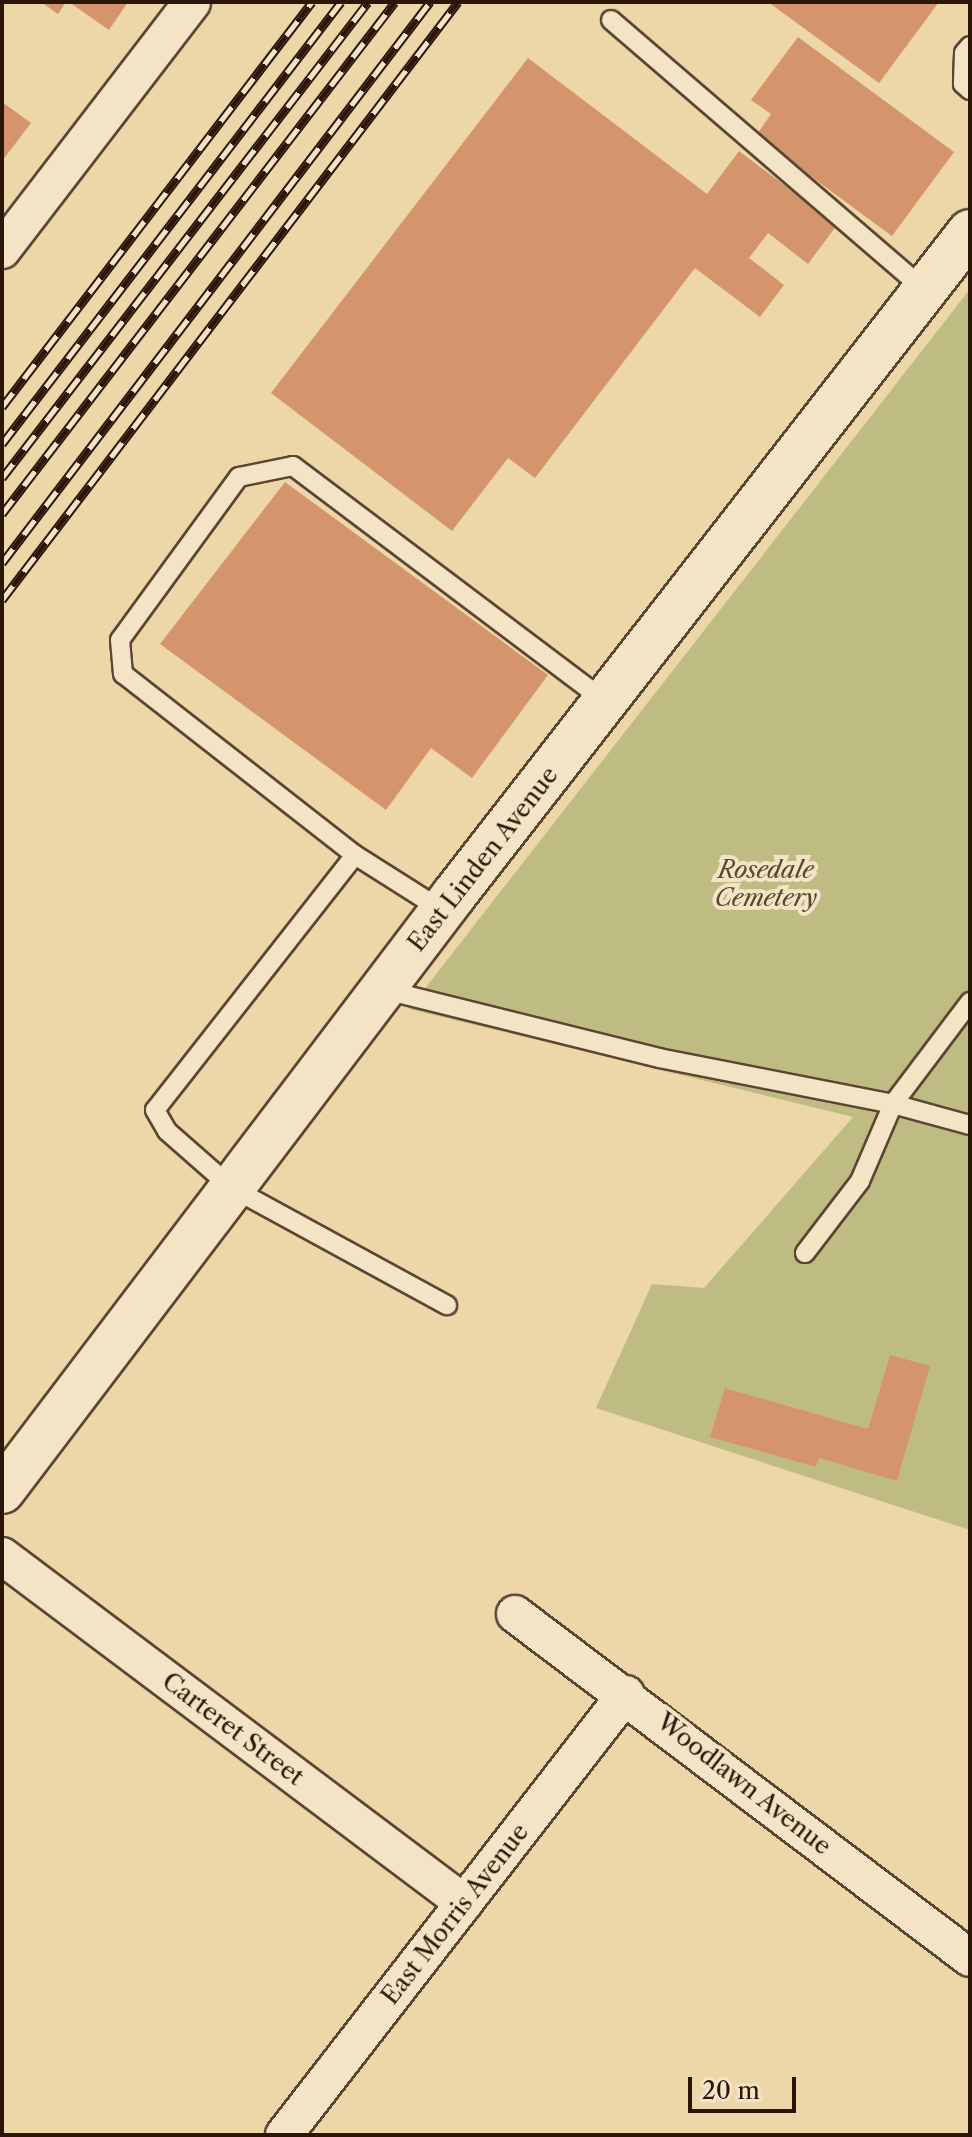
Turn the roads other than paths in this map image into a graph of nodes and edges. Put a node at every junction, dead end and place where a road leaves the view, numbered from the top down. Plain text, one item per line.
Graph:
1 (192, 2) edge
2 (611, 20) dead end
3 (970, 46) edge
4 (970, 90) edge
5 (8, 230) edge
6 (970, 232) edge
7 (925, 290) junction
8 (605, 701) junction
9 (355, 855) junction
10 (442, 910) junction
11 (383, 989) junction
12 (970, 1002) edge
13 (893, 1104) junction
14 (970, 1125) edge
15 (232, 1188) junction
16 (805, 1253) dead end
17 (447, 1305) dead end
18 (2, 1491) edge
19 (2, 1556) edge
20 (515, 1614) dead end
21 (626, 1694) junction
22 (464, 1903) junction
23 (970, 1958) edge
24 (284, 2135) edge

1 - 5 street
2 - 7 lane
3 - 4 lane
6 - 7 street, East Linden Avenue
7 - 8 street, East Linden Avenue
8 - 9 lane
8 - 10 street, East Linden Avenue
9 - 10 lane
9 - 15 lane
10 - 11 street, East Linden Avenue
11 - 13 lane
11 - 15 street, East Linden Avenue
12 - 13 lane
13 - 14 lane
13 - 16 lane
15 - 17 lane
15 - 18 street, East Linden Avenue
19 - 22 street, Carteret Street
20 - 21 street, Woodlawn Avenue
21 - 22 street, East Morris Avenue
21 - 23 street, Woodlawn Avenue
22 - 24 street, East Morris Avenue

